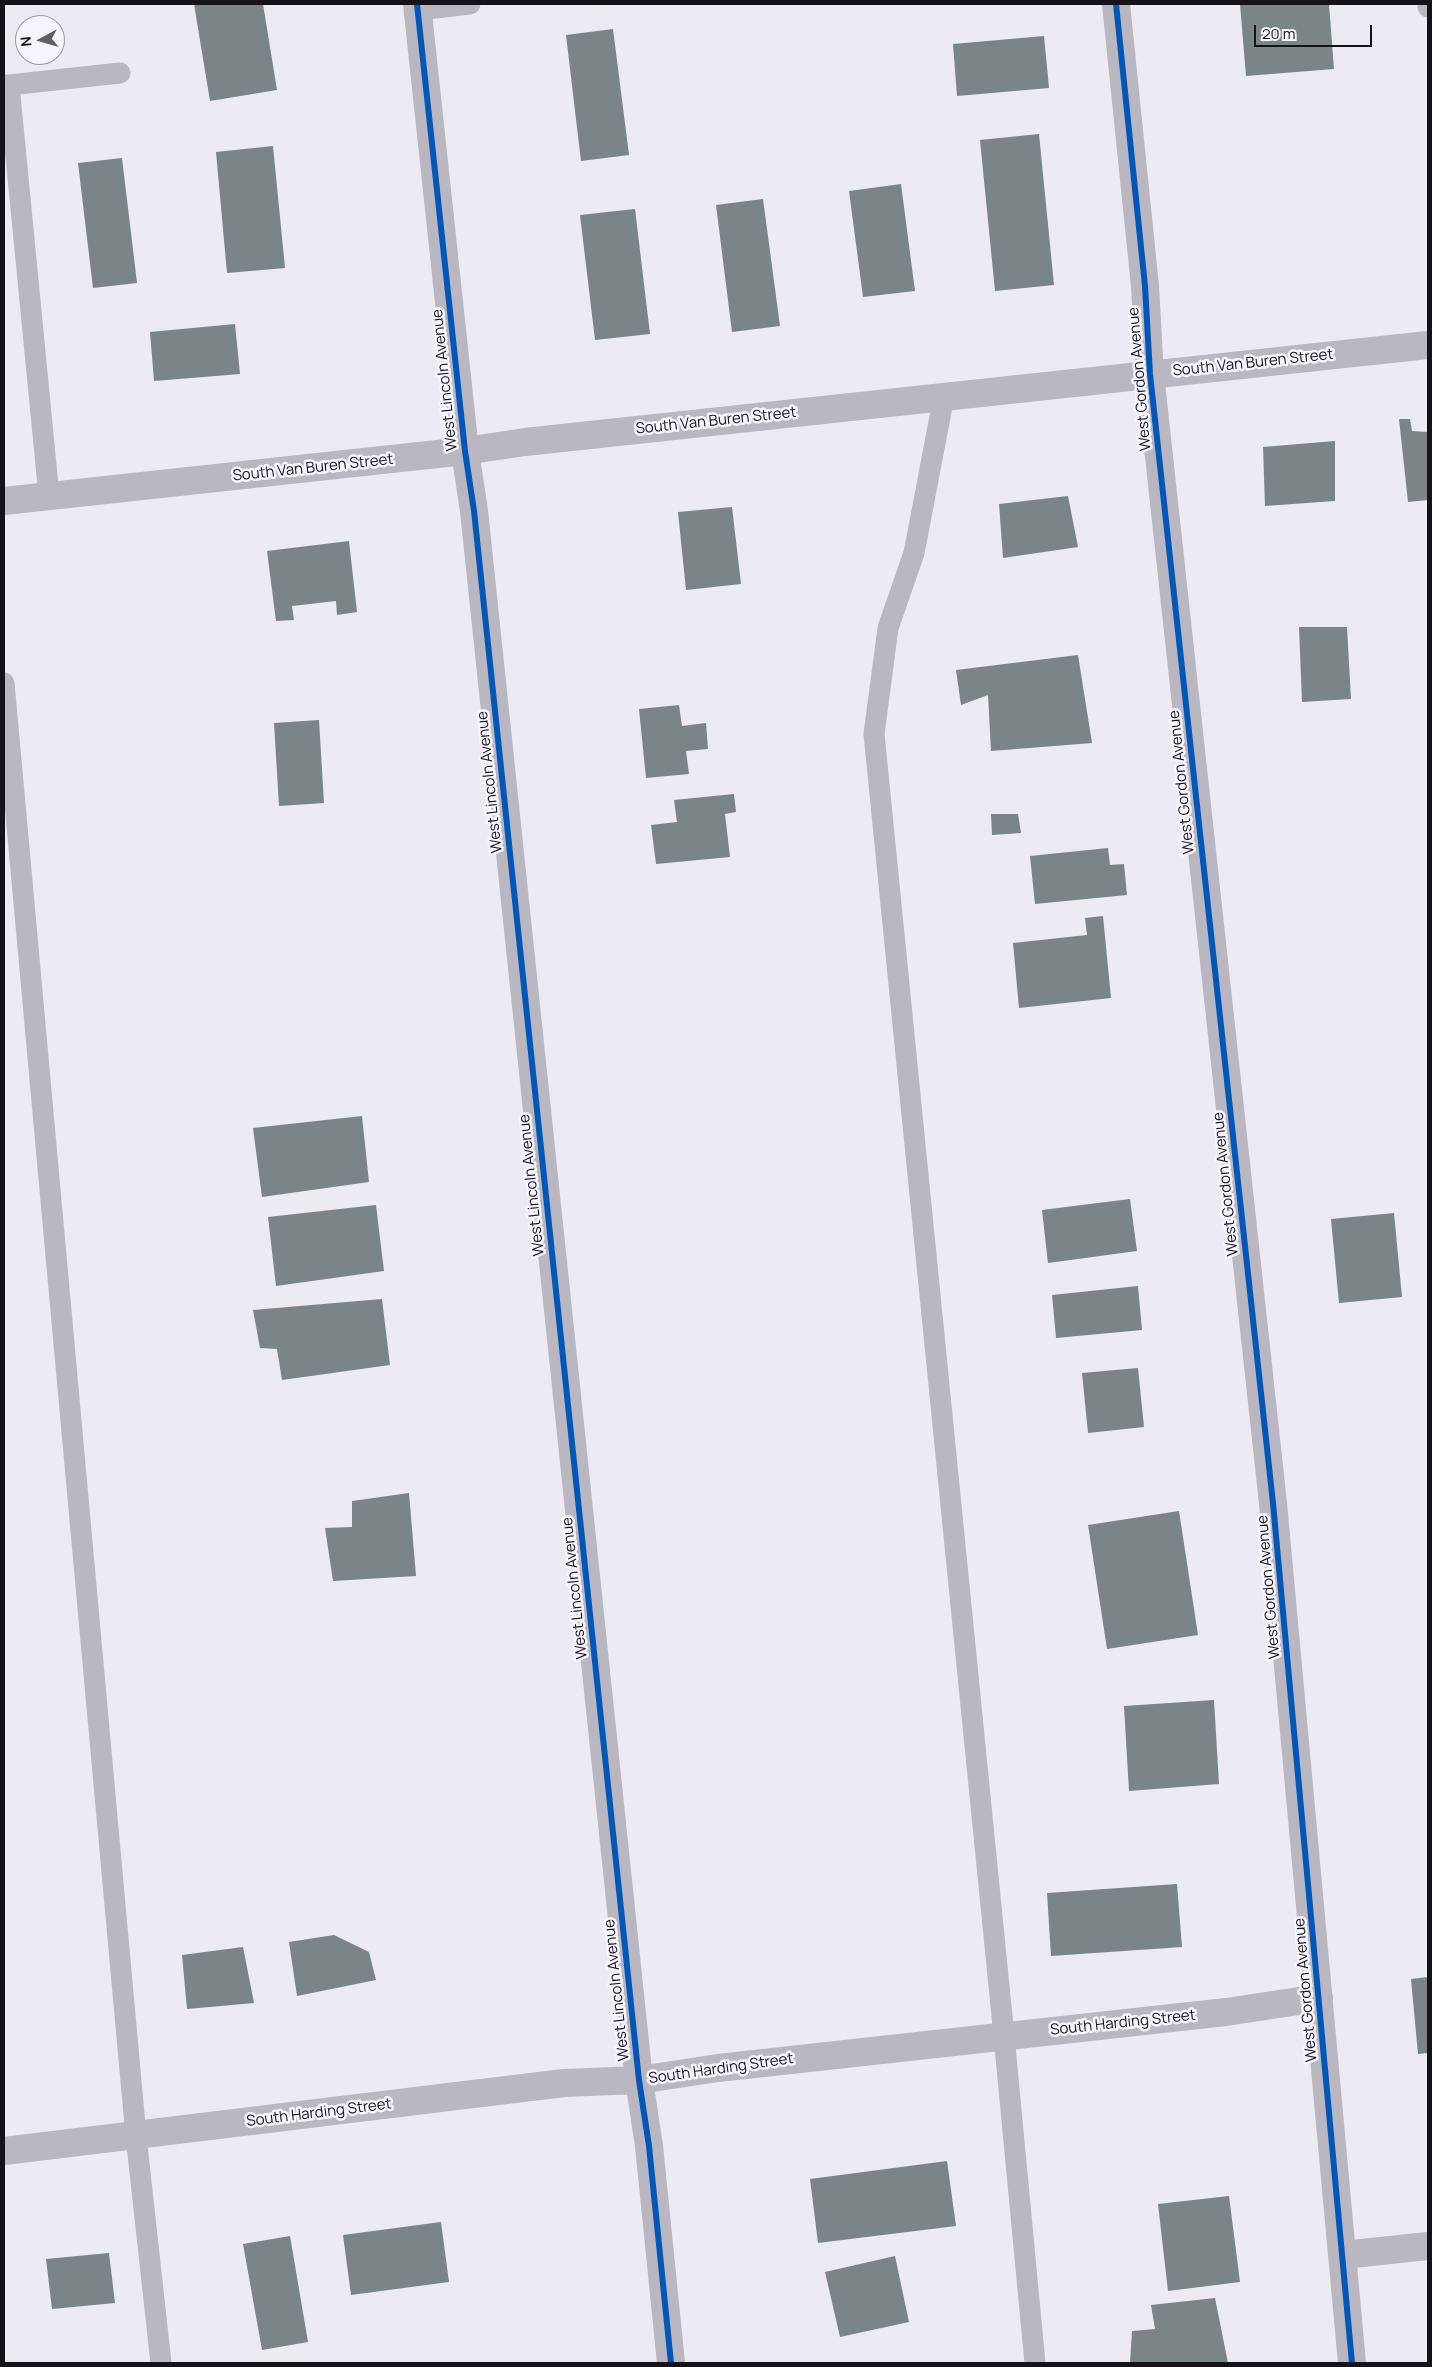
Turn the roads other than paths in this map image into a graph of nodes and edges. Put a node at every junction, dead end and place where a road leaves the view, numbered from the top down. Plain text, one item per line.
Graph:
1 (470, 4) edge
2 (1116, 4) edge
3 (417, 7) edge
4 (120, 73) dead end
5 (7, 85) edge
6 (1428, 345) edge
7 (1150, 374) junction
8 (944, 396) junction
9 (465, 451) junction
10 (49, 496) junction
11 (4, 501) edge
12 (4, 683) edge
13 (1319, 1998) junction
14 (1004, 2036) junction
15 (639, 2080) junction
16 (136, 2136) junction
17 (4, 2151) edge
18 (1428, 2246) edge
19 (1344, 2255) junction
20 (161, 2363) edge
21 (672, 2363) edge
22 (1035, 2363) edge
23 (1352, 2363) edge

1 - 3 lane
2 - 7 street, West Gordon Avenue
3 - 9 street, West Lincoln Avenue
4 - 5 lane
5 - 10 lane
6 - 7 street, South Van Buren Street
7 - 8 street, South Van Buren Street
7 - 13 street, West Gordon Avenue
8 - 9 street, South Van Buren Street
8 - 14 lane
9 - 10 street, South Van Buren Street
9 - 15 street, West Lincoln Avenue
10 - 11 street, South Van Buren Street
12 - 16 lane
13 - 14 street, South Harding Street
13 - 19 street, West Gordon Avenue
14 - 15 street, South Harding Street
14 - 22 lane
15 - 16 street, South Harding Street
15 - 21 street, West Lincoln Avenue
16 - 17 street, South Harding Street
16 - 20 lane
18 - 19 street
19 - 23 street, West Gordon Avenue

